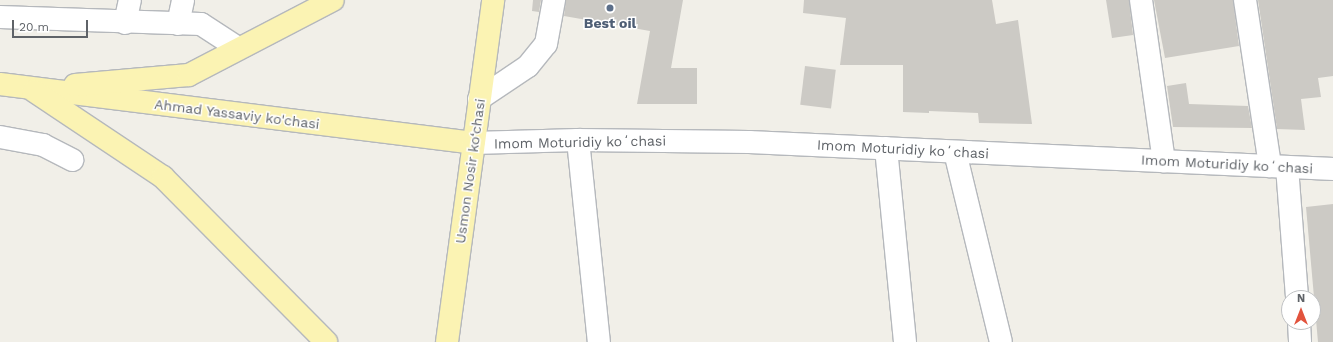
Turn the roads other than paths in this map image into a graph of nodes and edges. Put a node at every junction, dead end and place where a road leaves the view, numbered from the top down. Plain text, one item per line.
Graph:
1 (130, 0) edge
2 (183, 0) edge
3 (333, 0) edge
4 (492, 0) edge
5 (554, 0) edge
6 (1141, 0) edge
7 (1245, 0) edge
8 (0, 17) edge
9 (125, 23) junction
10 (178, 24) junction
11 (238, 48) junction
12 (0, 84) edge
13 (30, 88) junction
14 (480, 99) junction
15 (0, 137) edge
16 (578, 140) junction
17 (473, 143) junction
18 (886, 148) junction
19 (955, 152) junction
20 (72, 160) dead end
21 (1164, 161) junction
22 (1278, 167) junction
23 (1333, 169) edge
24 (1296, 290) edge
25 (1299, 330) edge
26 (325, 342) edge
27 (447, 342) edge
28 (599, 342) edge
29 (905, 342) edge
30 (1001, 342) edge
31 (1300, 342) edge

1 - 9 street
2 - 10 street
3 - 11 main road
4 - 14 main road, Usmon Nosir ko‘chasi
5 - 14 street
6 - 21 street
7 - 22 street
8 - 9 street
9 - 10 street
10 - 11 street
11 - 13 main road
12 - 13 main road, Ahmad Yassaviy ko'chasi
13 - 17 main road, Ahmad Yassaviy ko'chasi
13 - 26 main road
14 - 17 main road, Usmon Nosir ko‘chasi
15 - 20 street
16 - 17 street, Imom Moturidiy koʻchasi
16 - 18 street, Imom Moturidiy koʻchasi
16 - 28 street
17 - 27 main road, Usmon Nosir ko‘chasi
18 - 19 street, Imom Moturidiy koʻchasi
18 - 29 street
19 - 21 street, Imom Moturidiy koʻchasi
19 - 30 street
21 - 22 street, Imom Moturidiy koʻchasi
22 - 23 street, Imom Moturidiy koʻchasi
22 - 24 street
25 - 31 street

